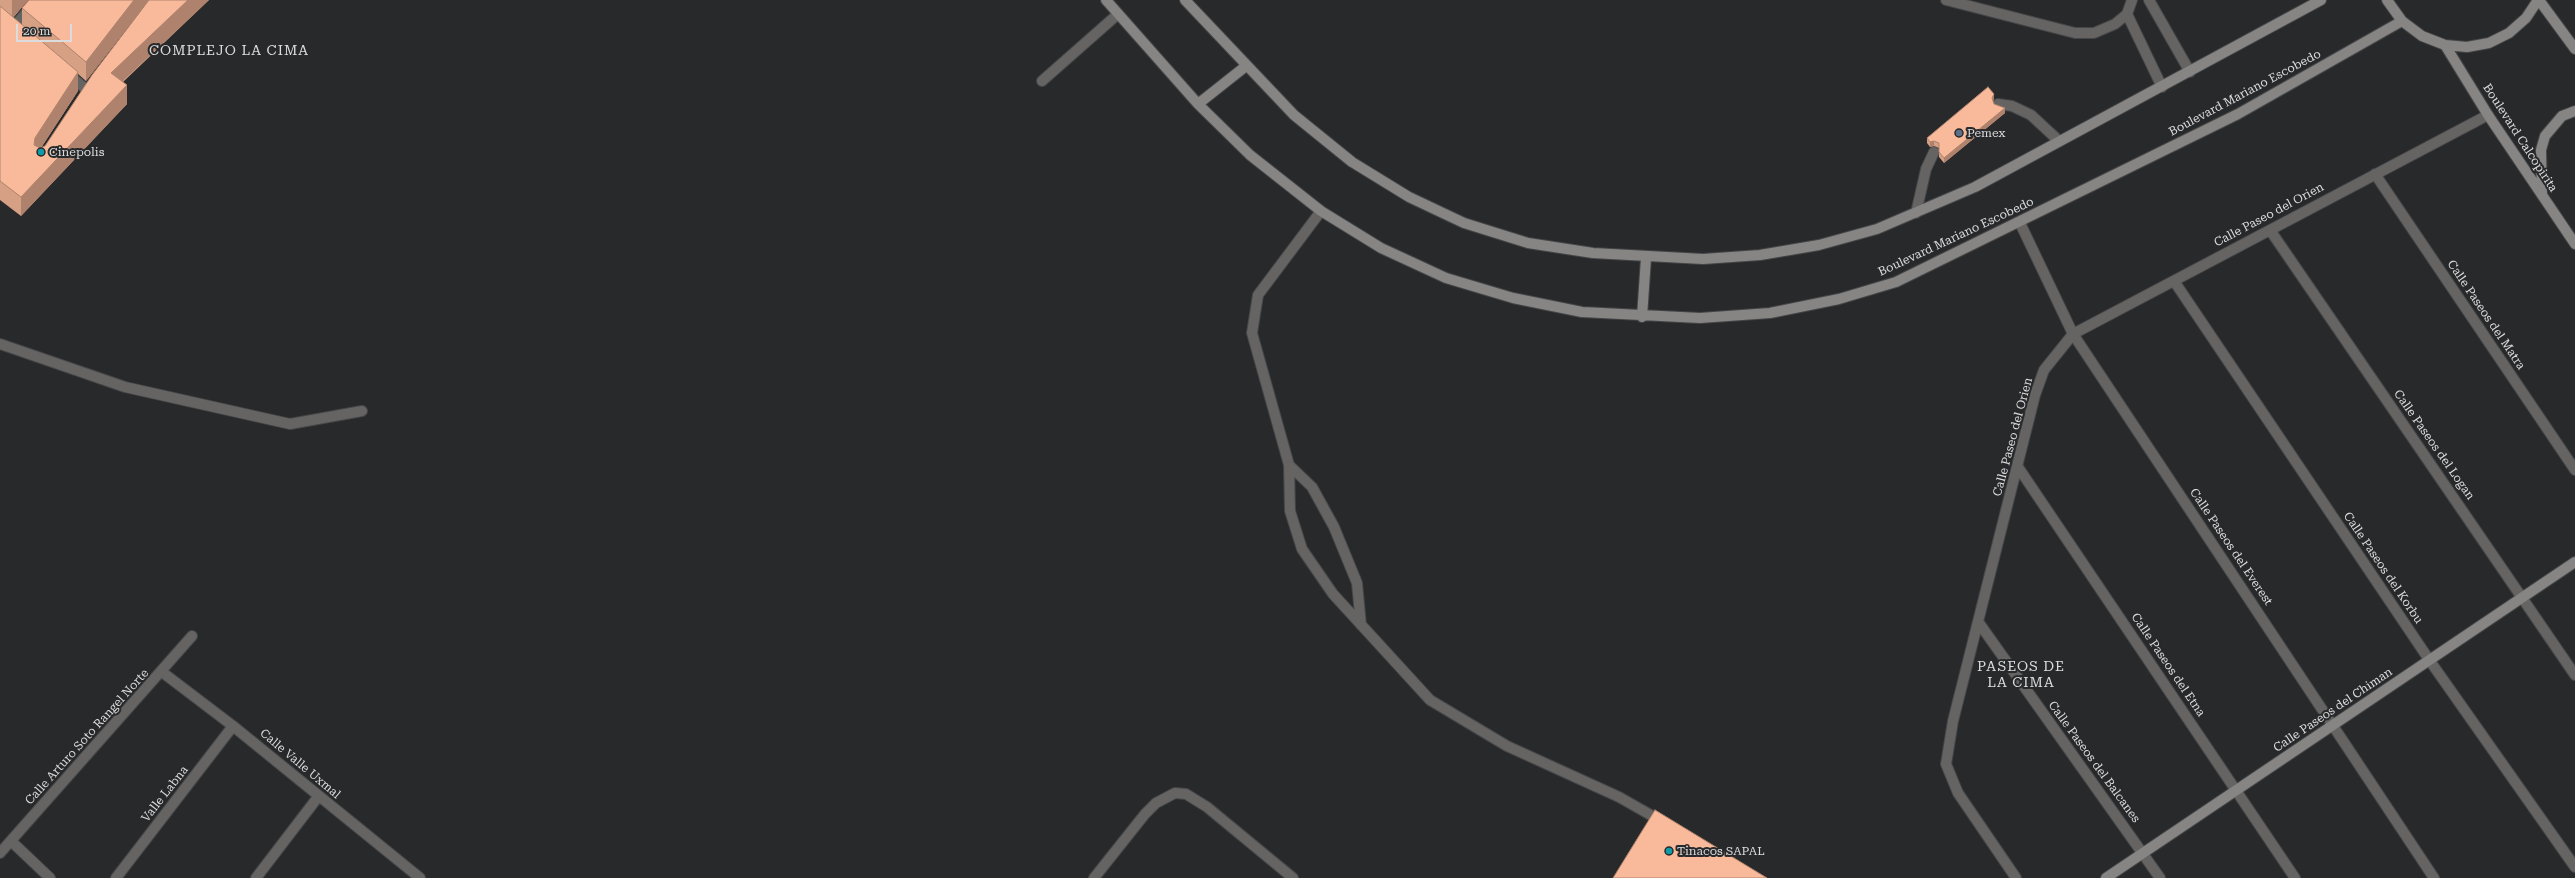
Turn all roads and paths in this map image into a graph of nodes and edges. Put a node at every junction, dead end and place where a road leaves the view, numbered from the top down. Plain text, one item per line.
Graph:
1 (37, 0) edge
2 (1106, 0) edge
3 (1185, 0) edge
4 (1946, 0) edge
5 (2132, 0) edge
6 (2149, 0) edge
7 (2321, 0) edge
8 (2387, 0) edge
9 (2538, 0) edge
10 (1118, 14) junction
11 (2127, 14) junction
12 (4, 20) edge
13 (2402, 21) junction
14 (2445, 45) junction
15 (2575, 49) edge
16 (58, 66) edge
17 (1246, 66) junction
18 (2190, 72) junction
19 (1042, 81) dead end
20 (2162, 87) junction
21 (87, 90) edge
22 (1198, 104) junction
23 (1998, 104) edge
24 (2575, 111) edge
25 (2488, 115) junction
26 (2059, 141) junction
27 (1934, 152) dead end
28 (2376, 174) junction
29 (2542, 195) junction
30 (1321, 212) junction
31 (1916, 213) junction
32 (2020, 223) junction
33 (2270, 230) junction
34 (2575, 244) edge
35 (1646, 258) junction
36 (2174, 280) junction
37 (1642, 317) junction
38 (2073, 334) junction
39 (0, 344) edge
40 (362, 412) dead end
41 (1289, 465) junction
42 (2018, 467) junction
43 (2575, 470) edge
44 (2575, 562) edge
45 (2524, 598) junction
46 (1979, 623) junction
47 (1361, 625) junction
48 (192, 636) dead end
49 (2430, 661) junction
50 (162, 672) junction
51 (2575, 675) edge
52 (2334, 725) junction
53 (233, 726) junction
54 (2236, 790) junction
55 (318, 797) junction
56 (1674, 828) edge
57 (11, 841) junction
58 (2144, 853) junction
59 (0, 854) edge
60 (2575, 867) edge
61 (408, 874) edge
62 (50, 878) edge
63 (116, 878) edge
64 (256, 878) edge
65 (420, 878) edge
66 (1094, 878) edge
67 (1293, 878) edge
68 (2016, 878) edge
69 (2106, 878) edge
70 (2160, 878) edge
71 (2296, 878) edge
72 (2434, 878) edge

1 - 12 street
2 - 10 street, Boulevard Mariano Escobedo
3 - 17 street
4 - 11 street
5 - 11 street
6 - 18 street
7 - 18 street
8 - 13 street
9 - 14 street
9 - 15 street
10 - 19 street
10 - 22 street, Boulevard Mariano Escobedo
11 - 20 street
13 - 14 street
13 - 32 street, Boulevard Mariano Escobedo
14 - 25 street, Boulevard Calcopirita
16 - 21 street
17 - 22 street
17 - 35 street
18 - 20 street
20 - 26 street
22 - 30 street, Boulevard Mariano Escobedo
23 - 26 street
24 - 29 street
25 - 28 street, Calle Paseo del Orien
25 - 29 street, Boulevard Calcopirita
26 - 31 street
27 - 31 street
28 - 33 street, Calle Paseo del Orien
28 - 43 street, Calle Paseos del Matra
29 - 34 street, Boulevard Calcopirita
30 - 37 street, Boulevard Mariano Escobedo
30 - 41 street
31 - 35 street
32 - 37 street, Boulevard Mariano Escobedo
32 - 38 street, Calle Paseos del Everest
33 - 36 street, Calle Paseo del Orien
33 - 45 street, Calle Paseos del Logan
35 - 37 street
36 - 38 street, Calle Paseo del Orien
36 - 49 street, Calle Paseos del Korbu
38 - 42 street, Calle Paseo del Orien
38 - 52 street, Calle Paseos del Everest
39 - 40 street
41 - 47 street
41 - 47 street
42 - 46 street, Calle Paseo del Orien
42 - 54 street, Calle Paseos del Etna
44 - 45 street, Calle Paseos del Chiman
45 - 49 street, Calle Paseos del Chiman
45 - 51 street, Calle Paseos del Logan
46 - 58 street, Calle Paseos del Balcanes
46 - 68 street, Calle Paseo del Orien
47 - 56 street
48 - 50 street, Calle Arturo Soto Rangel Norte
49 - 52 street, Calle Paseos del Chiman
49 - 60 street, Calle Paseos del Korbu
50 - 53 street, Calle Valle Uxmal
50 - 57 street, Calle Arturo Soto Rangel Norte
52 - 54 street, Calle Paseos del Chiman
52 - 72 street, Calle Paseos del Everest
53 - 55 street, Calle Valle Uxmal
53 - 63 street, Valle Labna
54 - 58 street, Calle Paseos del Chiman
54 - 71 street, Calle Paseos del Etna
55 - 61 street, Calle Valle Uxmal
55 - 64 street
57 - 59 street, Calle Arturo Soto Rangel Norte
57 - 62 street
58 - 69 street, Calle Paseos del Chiman
58 - 70 street, Calle Paseos del Balcanes
61 - 65 street, Calle Valle Uxmal
66 - 67 street

